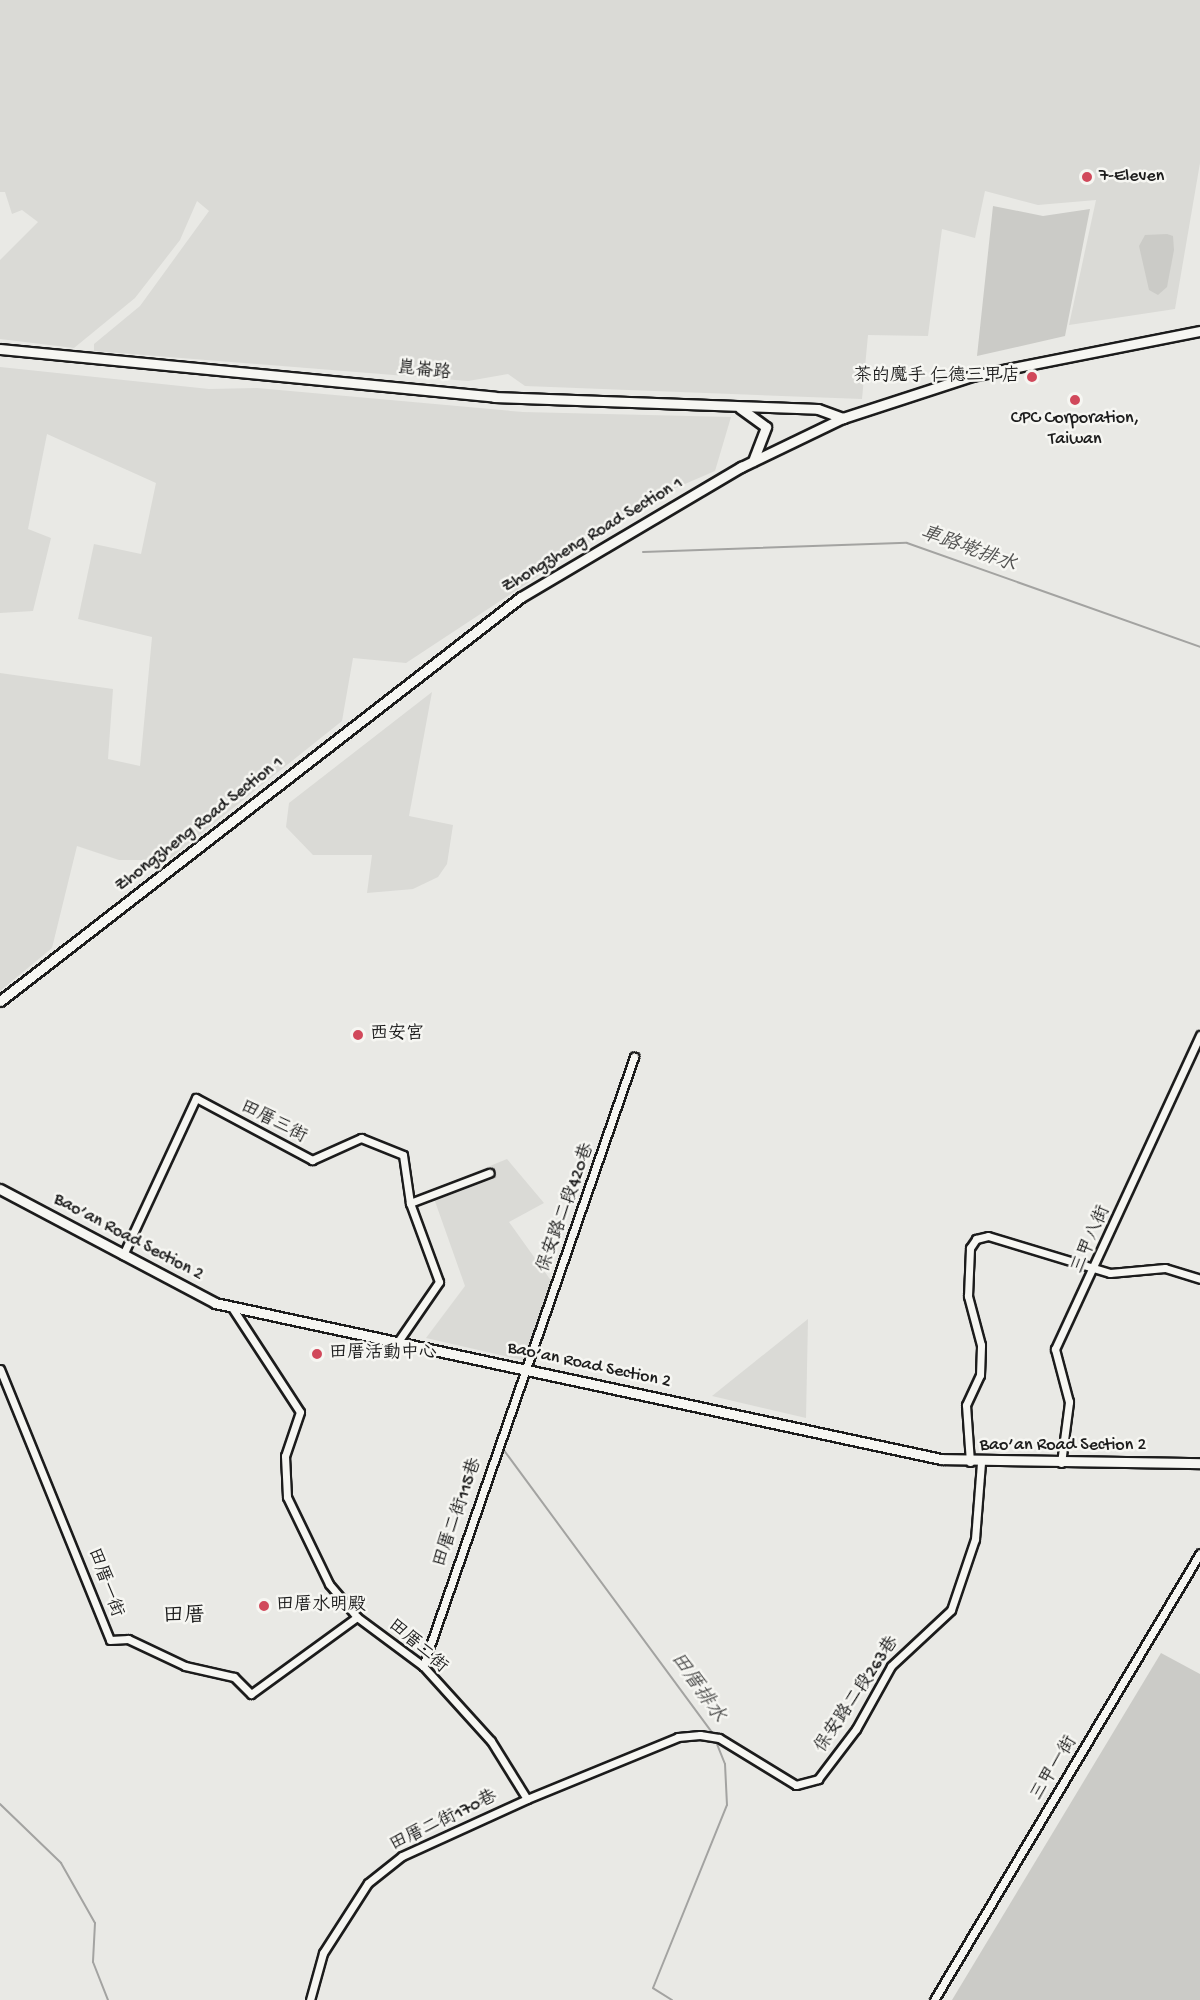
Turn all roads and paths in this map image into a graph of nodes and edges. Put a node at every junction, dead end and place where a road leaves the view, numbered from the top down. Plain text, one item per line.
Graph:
1 (1200, 331) edge
2 (0, 349) edge
3 (735, 406) junction
4 (843, 418) junction
5 (753, 462) junction
6 (0, 1000) edge
7 (1200, 1035) edge
8 (634, 1057) dead end
9 (489, 1173) dead end
10 (0, 1189) edge
11 (410, 1203) junction
12 (123, 1255) junction
13 (1095, 1268) junction
14 (1200, 1280) edge
15 (231, 1306) junction
16 (398, 1343) junction
17 (0, 1369) edge
18 (524, 1369) junction
19 (970, 1462) junction
20 (981, 1462) junction
21 (1061, 1463) junction
22 (1200, 1463) edge
23 (1200, 1553) edge
24 (357, 1617) junction
25 (423, 1666) junction
26 (527, 1799) junction
27 (310, 2000) edge
28 (934, 2000) edge

1 - 4 street, Zhongzheng Road Section 1
2 - 3 street, 崑崙路
3 - 4 street, 崑崙路
3 - 5 street
4 - 5 street, Zhongzheng Road Section 1
5 - 6 street, Zhongzheng Road Section 1
7 - 13 street, 三甲八街
8 - 18 street, 保安路二段420巷
9 - 11 street
10 - 12 street, Bao’an Road Section 2
11 - 12 street, 田厝三街
11 - 16 street, 田厝三街
12 - 15 street, Bao’an Road Section 2
13 - 14 street
13 - 19 street
13 - 21 street, 三甲八街
15 - 16 street, Bao’an Road Section 2
15 - 24 street, 田厝二街
16 - 18 street, Bao’an Road Section 2
17 - 24 street, 田厝一街
18 - 19 street, Bao’an Road Section 2
18 - 25 street, 田厝二街115巷
19 - 20 street, Bao’an Road Section 2
20 - 21 street, Bao’an Road Section 2
20 - 26 street, 保安路二段263巷
21 - 22 street, Bao’an Road Section 2
23 - 28 street, 三甲一街
24 - 25 street, 田厝二街
25 - 26 street, 田厝二街
26 - 27 street, 田厝二街170巷

